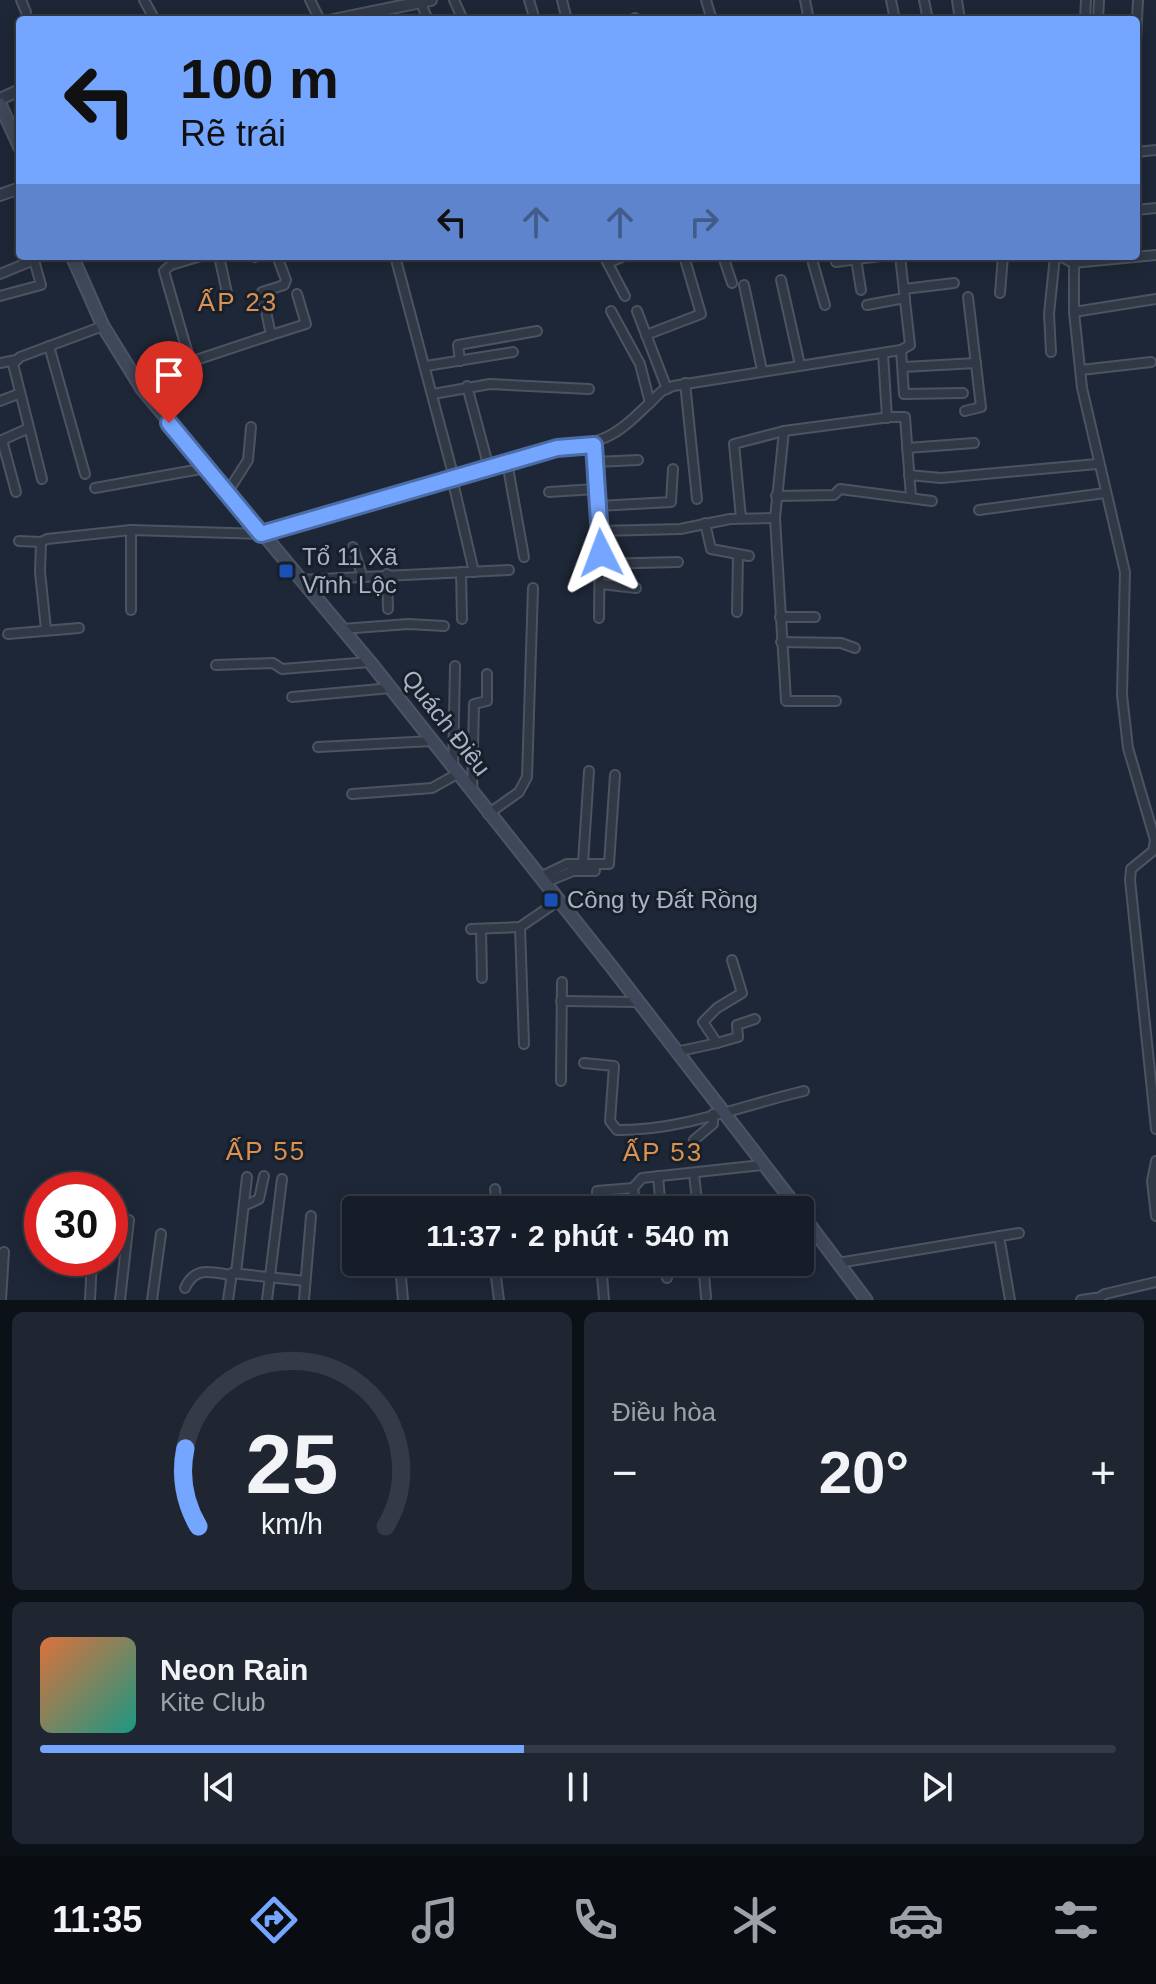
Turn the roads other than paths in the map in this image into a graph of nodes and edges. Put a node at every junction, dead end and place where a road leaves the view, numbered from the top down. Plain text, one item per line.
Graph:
1 (21, 0) edge
2 (425, 1) edge
3 (26, 12) dead end
4 (376, 16) edge
5 (16, 94) edge
6 (1, 108) edge
7 (16, 138) edge
8 (30, 260) edge
9 (35, 260) edge
10 (74, 260) edge
11 (188, 260) edge
12 (220, 260) edge
13 (278, 260) edge
14 (396, 260) edge
15 (606, 260) edge
16 (685, 260) edge
17 (724, 260) edge
18 (812, 260) edge
19 (849, 260) edge
20 (856, 260) edge
21 (900, 260) edge
22 (1003, 260) edge
23 (1057, 260) edge
24 (1074, 260) edge
25 (836, 262) dead end
26 (0, 274) edge
27 (781, 280) dead end
28 (732, 283) dead end
29 (954, 283) dead end
30 (744, 285) dead end
31 (861, 290) dead end
32 (227, 293) dead end
33 (1000, 293) dead end
34 (297, 294) dead end
35 (904, 294) junction
36 (0, 296) edge
37 (625, 296) dead end
38 (968, 297) dead end
39 (1156, 299) edge
40 (825, 305) dead end
41 (867, 305) dead end
42 (611, 311) dead end
43 (637, 311) dead end
44 (1074, 312) junction
45 (103, 326) junction
46 (537, 331) dead end
47 (271, 335) junction
48 (646, 335) junction
49 (49, 346) junction
50 (901, 350) junction
51 (513, 352) dead end
52 (1051, 352) dead end
53 (883, 353) junction
54 (17, 360) junction
55 (190, 361) junction
56 (460, 361) junction
57 (1151, 362) dead end
58 (0, 363) edge
59 (976, 363) junction
60 (800, 365) junction
61 (426, 366) junction
62 (904, 367) junction
63 (762, 370) junction
64 (1081, 370) junction
65 (136, 380) junction
66 (685, 383) junction
67 (467, 386) junction
68 (589, 389) dead end
69 (667, 389) junction
70 (963, 393) dead end
71 (18, 394) junction
72 (433, 394) junction
73 (0, 401) edge
74 (650, 403) junction
75 (965, 411) dead end
76 (887, 418) junction
77 (251, 427) dead end
78 (29, 428) junction
79 (784, 431) junction
80 (1, 440) edge
81 (974, 443) dead end
82 (594, 445) junction
83 (907, 448) junction
84 (638, 460) dead end
85 (507, 462) junction
86 (595, 462) junction
87 (1097, 464) junction
88 (206, 468) junction
89 (489, 468) junction
90 (673, 469) dead end
91 (85, 474) dead end
92 (909, 475) junction
93 (453, 478) junction
94 (42, 479) dead end
95 (95, 488) dead end
96 (596, 489) junction
97 (16, 492) dead end
98 (549, 492) dead end
99 (227, 493) junction
100 (1105, 493) junction
101 (776, 496) junction
102 (911, 497) junction
103 (697, 499) dead end
104 (932, 501) dead end
105 (598, 506) junction
106 (979, 510) dead end
107 (741, 518) junction
108 (775, 518) junction
109 (705, 523) junction
110 (131, 530) junction
111 (600, 531) junction
112 (261, 534) junction
113 (19, 541) dead end
114 (41, 542) junction
115 (353, 547) dead end
116 (738, 554) junction
117 (749, 556) dead end
118 (524, 557) dead end
119 (678, 562) dead end
120 (601, 564) junction
121 (509, 570) dead end
122 (461, 572) junction
123 (474, 572) junction
124 (387, 574) junction
125 (362, 575) junction
126 (299, 580) junction
127 (600, 584) junction
128 (533, 588) dead end
129 (636, 588) dead end
130 (388, 609) dead end
131 (131, 610) dead end
132 (737, 612) dead end
133 (780, 617) junction
134 (815, 617) dead end
135 (599, 618) dead end
136 (462, 619) dead end
137 (444, 626) dead end
138 (79, 628) dead end
139 (46, 629) junction
140 (342, 629) junction
141 (8, 634) dead end
142 (781, 642) junction
143 (855, 648) dead end
144 (370, 662) junction
145 (216, 665) dead end
146 (455, 666) dead end
147 (487, 674) dead end
148 (391, 688) junction
149 (292, 697) dead end
150 (836, 701) dead end
151 (432, 741) junction
152 (318, 747) dead end
153 (455, 771) junction
154 (589, 771) dead end
155 (615, 775) dead end
156 (472, 792) junction
157 (352, 794) dead end
158 (488, 814) junction
159 (583, 863) junction
160 (595, 871) dead end
161 (542, 880) junction
162 (558, 901) junction
163 (520, 927) junction
164 (732, 960) dead end
165 (482, 978) dead end
166 (562, 982) dead end
167 (561, 1001) junction
168 (637, 1002) junction
169 (755, 1019) dead end
170 (717, 1043) junction
171 (524, 1044) dead end
172 (675, 1052) junction
173 (584, 1063) dead end
174 (561, 1081) dead end
175 (804, 1091) dead end
176 (717, 1113) junction
177 (1156, 1129) edge
178 (694, 1140) dead end
179 (1156, 1161) edge
180 (762, 1165) junction
181 (694, 1174) junction
182 (264, 1176) dead end
183 (658, 1176) junction
184 (247, 1177) dead end
185 (282, 1179) dead end
186 (633, 1188) junction
187 (495, 1189) dead end
188 (496, 1196) edge
189 (597, 1196) edge
190 (634, 1196) edge
191 (660, 1196) edge
192 (696, 1196) edge
193 (786, 1196) edge
194 (244, 1206) junction
195 (311, 1216) dead end
196 (1156, 1216) edge
197 (129, 1220) dead end
198 (814, 1233) edge
199 (1019, 1233) dead end
200 (161, 1234) dead end
201 (999, 1236) junction
202 (4, 1252) dead end
203 (838, 1263) junction
204 (234, 1274) junction
205 (91, 1276) edge
206 (496, 1276) edge
207 (602, 1276) edge
208 (704, 1276) edge
209 (270, 1277) junction
210 (401, 1277) dead end
211 (305, 1281) junction
212 (1156, 1282) edge
213 (185, 1288) dead end
214 (706, 1297) dead end
215 (1095, 1299) edge
216 (1, 1300) edge
217 (90, 1300) edge
218 (120, 1300) edge
219 (152, 1300) edge
220 (228, 1300) edge
221 (267, 1300) edge
222 (304, 1300) edge
223 (403, 1300) edge
224 (499, 1300) edge
225 (604, 1300) edge
226 (866, 1300) edge
227 (1010, 1300) edge
228 (1081, 1300) edge

1 - 3 street
2 - 4 street
5 - 6 street
6 - 7 main road
8 - 26 street
9 - 36 street
10 - 45 main road, Quách Điêu
11 - 55 street
12 - 32 street
13 - 47 street
14 - 61 street
15 - 37 street
16 - 48 street
17 - 28 street
18 - 40 street
19 - 25 street
20 - 31 street
21 - 35 street
22 - 33 street
23 - 52 street
24 - 44 street
27 - 60 street
29 - 35 street
30 - 63 street
34 - 47 street
35 - 41 street
35 - 50 street
38 - 59 street
39 - 44 street
42 - 74 street
43 - 48 street
44 - 64 street
45 - 49 street
45 - 65 main road, Quách Điêu
46 - 56 street
47 - 55 street
48 - 69 street
49 - 54 street
49 - 91 street
50 - 53 street
50 - 62 street
51 - 56 street
53 - 60 street
53 - 76 street
54 - 58 street
54 - 71 street
55 - 65 street
56 - 61 street
57 - 64 street
59 - 62 street
59 - 75 street
60 - 63 street
61 - 72 street
62 - 70 street
63 - 66 street
64 - 87 street
65 - 88 main road, Quách Điêu
66 - 69 street
66 - 103 street
67 - 68 street
67 - 72 street
67 - 89 street
69 - 74 street
71 - 73 street
71 - 78 street
72 - 93 street
74 - 82 street
76 - 79 street
76 - 83 street
77 - 99 street
78 - 80 street
78 - 94 street
79 - 101 street
79 - 107 street
80 - 97 street
81 - 83 street
82 - 85 street
82 - 86 street
83 - 92 street
84 - 86 street
85 - 89 street
85 - 118 street
86 - 96 street
87 - 92 street
87 - 100 street
88 - 95 street
88 - 99 main road, Quách Điêu
89 - 93 street
90 - 105 street
92 - 102 street
93 - 112 street
93 - 123 street
96 - 98 street
96 - 105 street
99 - 112 main road, Quách Điêu
100 - 106 street
100 - 177 street
101 - 102 street
101 - 108 street
102 - 104 street
105 - 111 street
107 - 108 street
107 - 109 street
108 - 133 street
109 - 111 street
109 - 116 street
110 - 112 street
110 - 114 street
110 - 131 street
111 - 120 street
112 - 126 main road, Quách Điêu
113 - 114 street
114 - 139 street
115 - 125 street
116 - 117 street
116 - 132 street
119 - 120 street
120 - 127 street
121 - 123 street
122 - 123 street
122 - 124 street
122 - 136 street
124 - 125 street
124 - 130 street
125 - 126 street
126 - 140 main road, Quách Điêu
127 - 129 street
127 - 135 street
128 - 158 street
133 - 134 street
133 - 142 street
137 - 140 street
138 - 139 street
139 - 141 street
140 - 144 main road, Quách Điêu
142 - 143 street
142 - 150 street
144 - 145 street
144 - 148 main road, Quách Điêu
146 - 153 street
147 - 156 street
148 - 149 street
148 - 151 main road, Quách Điêu
151 - 152 street
151 - 153 main road, Quách Điêu
153 - 156 main road, Quách Điêu
153 - 157 street
154 - 159 street
155 - 159 street
156 - 158 main road, Quách Điêu
158 - 161 main road, Quách Điêu
159 - 161 street
160 - 161 street
161 - 162 main road, Quách Điêu
162 - 163 street
162 - 168 main road, Quách Điêu
163 - 165 street
163 - 171 street
164 - 170 street
166 - 167 street
167 - 168 street
167 - 174 street
168 - 172 main road, Quách Điêu
169 - 170 street
170 - 172 street
172 - 176 main road, Quách Điêu
173 - 176 street
175 - 176 street
176 - 178 street
176 - 180 main road, Quách Điêu
179 - 196 street
180 - 181 street
180 - 193 main road, Quách Điêu
181 - 183 street
181 - 192 street
182 - 194 street
183 - 186 street
183 - 191 street
184 - 194 street
185 - 209 street
186 - 189 street
186 - 190 street
187 - 188 street
194 - 204 street
195 - 211 street
197 - 218 street
198 - 203 main road, Quách Điêu
199 - 201 street
200 - 219 street
201 - 203 street
201 - 227 street
202 - 216 street
203 - 226 main road, Quách Điêu
204 - 209 street
204 - 213 street
204 - 220 street
205 - 217 street
206 - 224 street
207 - 225 street
208 - 214 street
209 - 211 street
209 - 221 street
210 - 223 street
211 - 222 street
212 - 215 street
215 - 228 street

